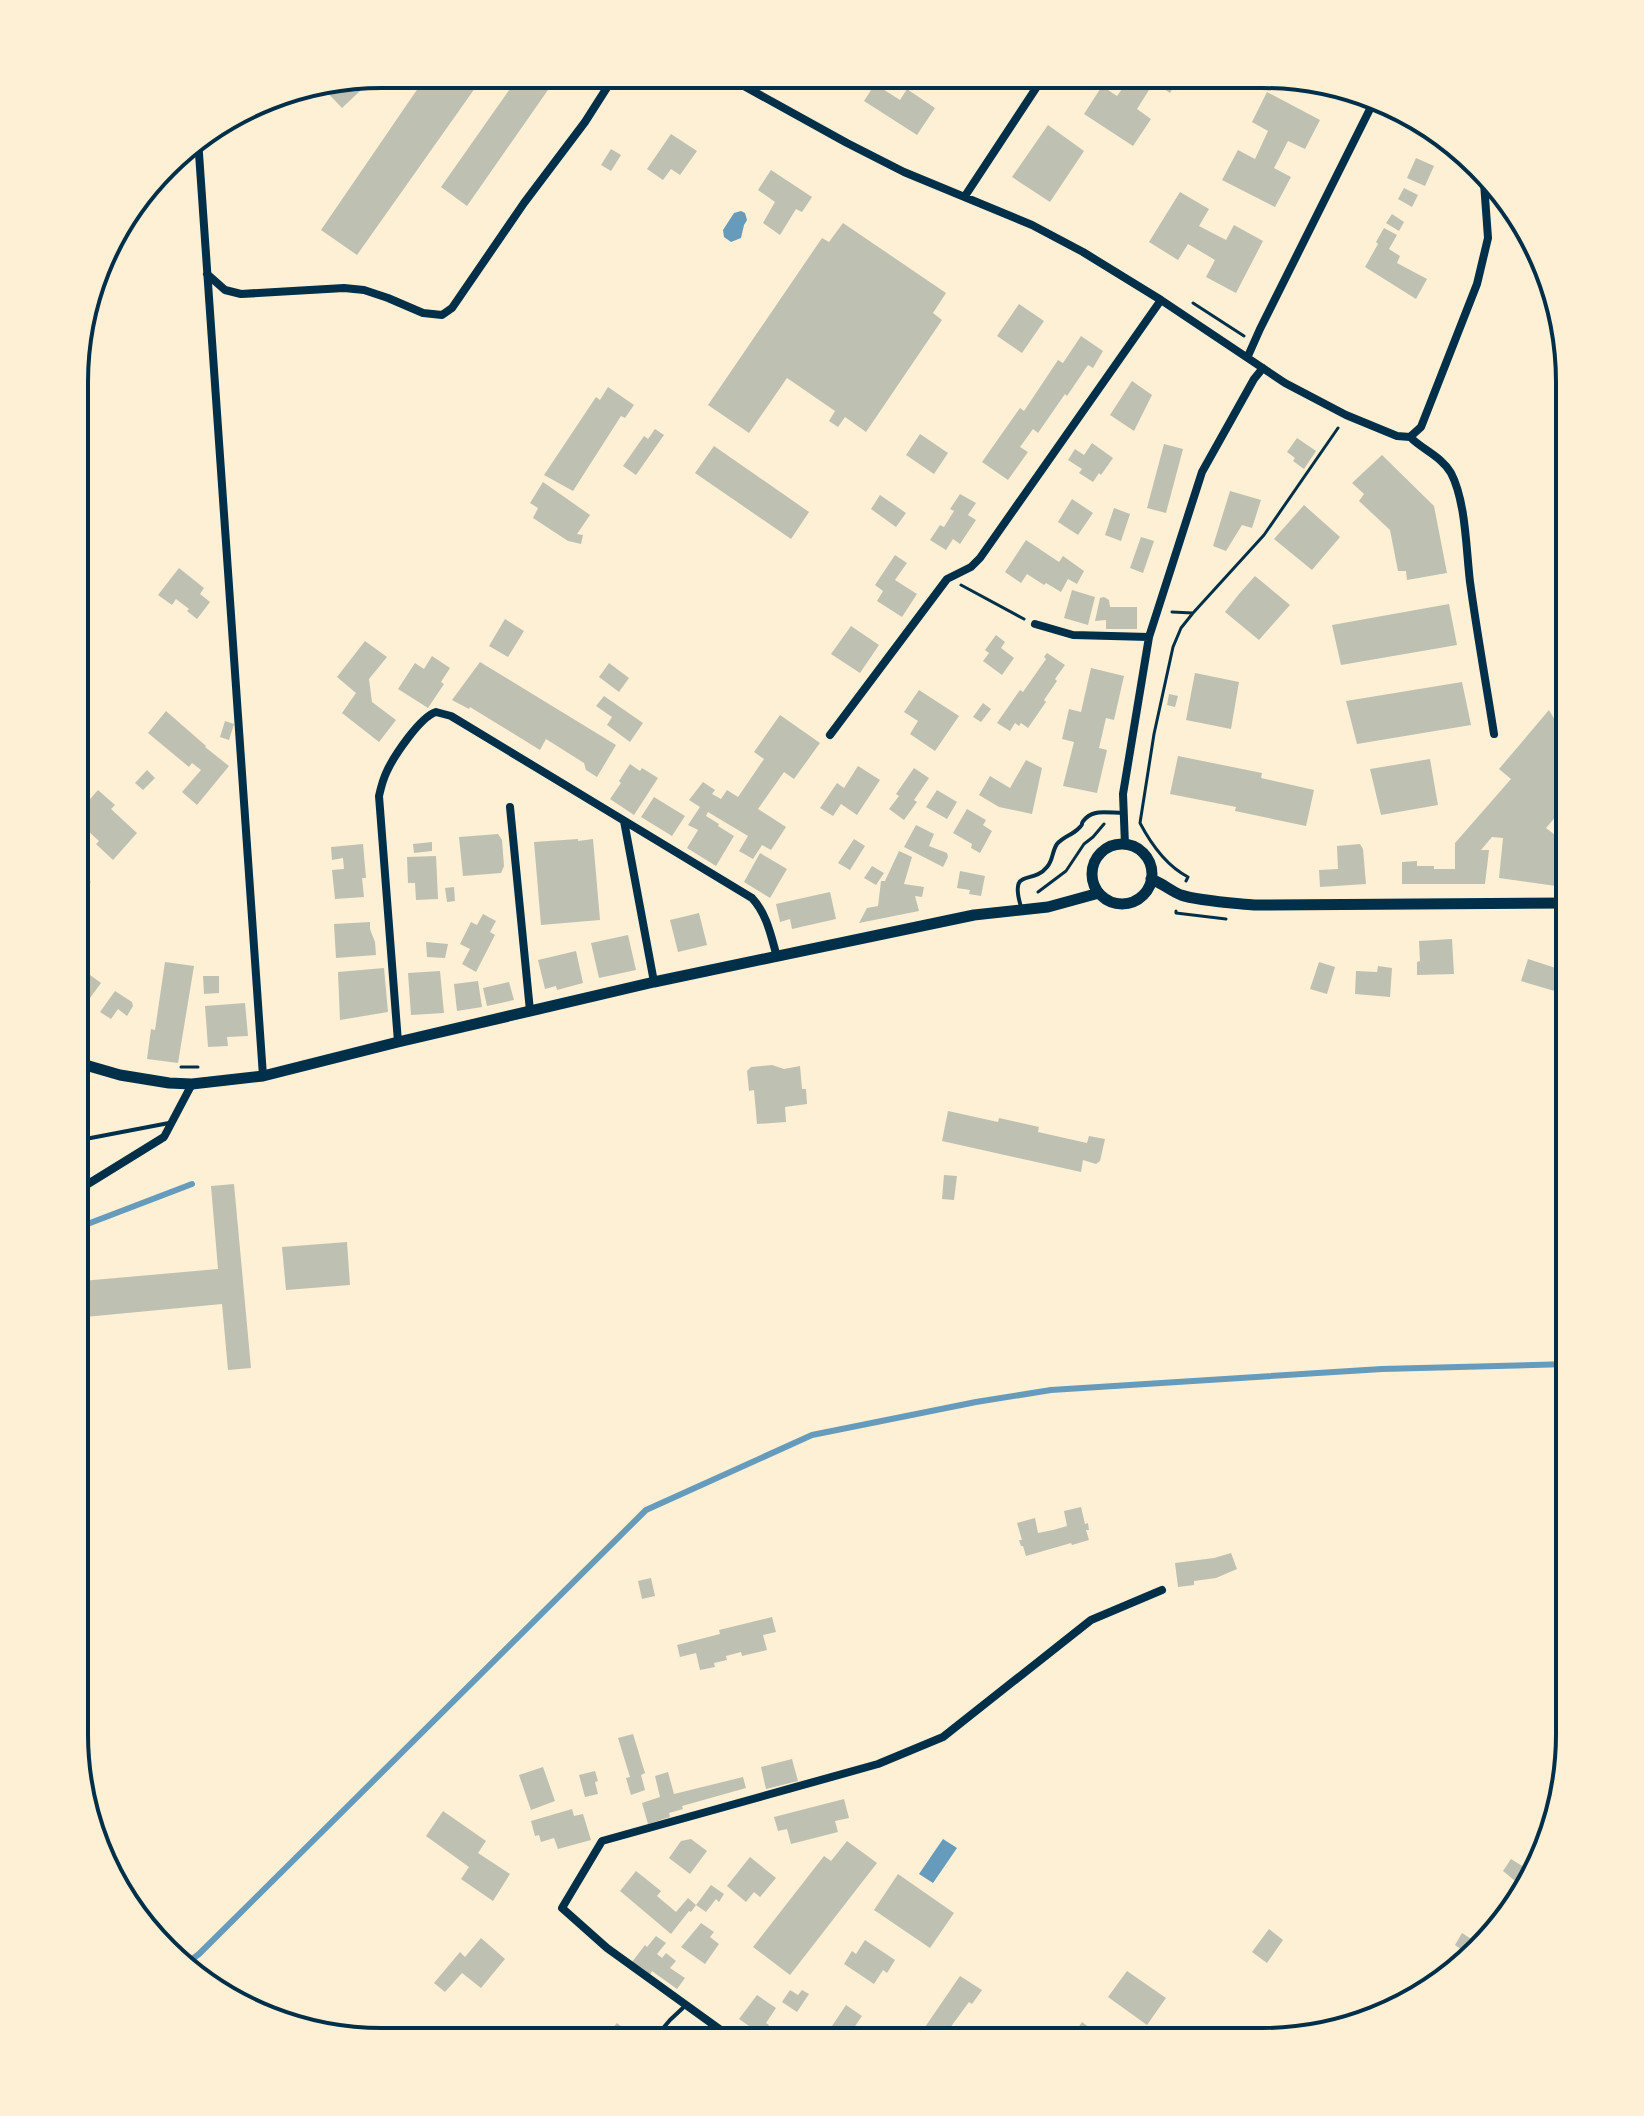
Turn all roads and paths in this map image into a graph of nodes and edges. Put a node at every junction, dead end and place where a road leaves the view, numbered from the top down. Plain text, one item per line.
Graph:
1 (606, 88) edge
2 (748, 88) edge
3 (1036, 88) edge
4 (1370, 108) edge
5 (199, 152) edge
6 (1485, 190) edge
7 (965, 196) junction
8 (207, 274) junction
9 (1161, 300) junction
10 (1248, 356) junction
11 (1263, 368) junction
12 (1346, 415) junction
13 (1410, 437) junction
14 (953, 575) junction
15 (1168, 612) dead end
16 (1193, 613) junction
17 (1035, 624) joint
18 (1149, 637) junction
19 (1494, 734) dead end
20 (830, 735) dead end
21 (510, 807) dead end
22 (1107, 813) junction
23 (1123, 813) junction
24 (624, 821) junction
25 (1125, 845) junction
26 (1151, 879) junction
27 (1099, 893) junction
28 (1180, 894) junction
29 (1031, 895) dead end
30 (1556, 903) edge
31 (1022, 910) junction
32 (1226, 919) dead end
33 (777, 957) junction
34 (654, 982) junction
35 (530, 1011) junction
36 (398, 1042) junction
37 (88, 1066) edge
38 (169, 1067) dead end
39 (206, 1067) dead end
40 (263, 1076) junction
41 (192, 1084) junction
42 (172, 1123) junction
43 (88, 1139) edge
44 (88, 1184) edge
45 (1162, 1590) dead end
46 (686, 2005) junction
47 (664, 2028) edge
48 (718, 2028) edge

1 - 8 street
2 - 7 street
3 - 7 street
4 - 10 street
5 - 8 street
6 - 13 street
7 - 9 street
8 - 40 street
9 - 10 street
9 - 14 street
10 - 11 street
11 - 12 street
11 - 18 street
12 - 13 street
12 - 16 path
13 - 19 street
14 - 17 path
14 - 20 street
15 - 16 path
16 - 28 path
17 - 18 street
18 - 23 street
21 - 35 street
22 - 23 lane
22 - 29 path
22 - 31 lane
23 - 25 street
24 - 33 street
24 - 34 street
24 - 36 street
25 - 26 street
25 - 27 street
26 - 27 street
26 - 28 street
27 - 31 street
28 - 30 street
28 - 32 path
31 - 33 street
33 - 34 street
34 - 35 street
35 - 36 street
36 - 40 street
37 - 41 street
38 - 39 path
40 - 41 street
41 - 42 street
42 - 43 lane
42 - 44 street
45 - 46 street
46 - 47 lane
46 - 48 street

